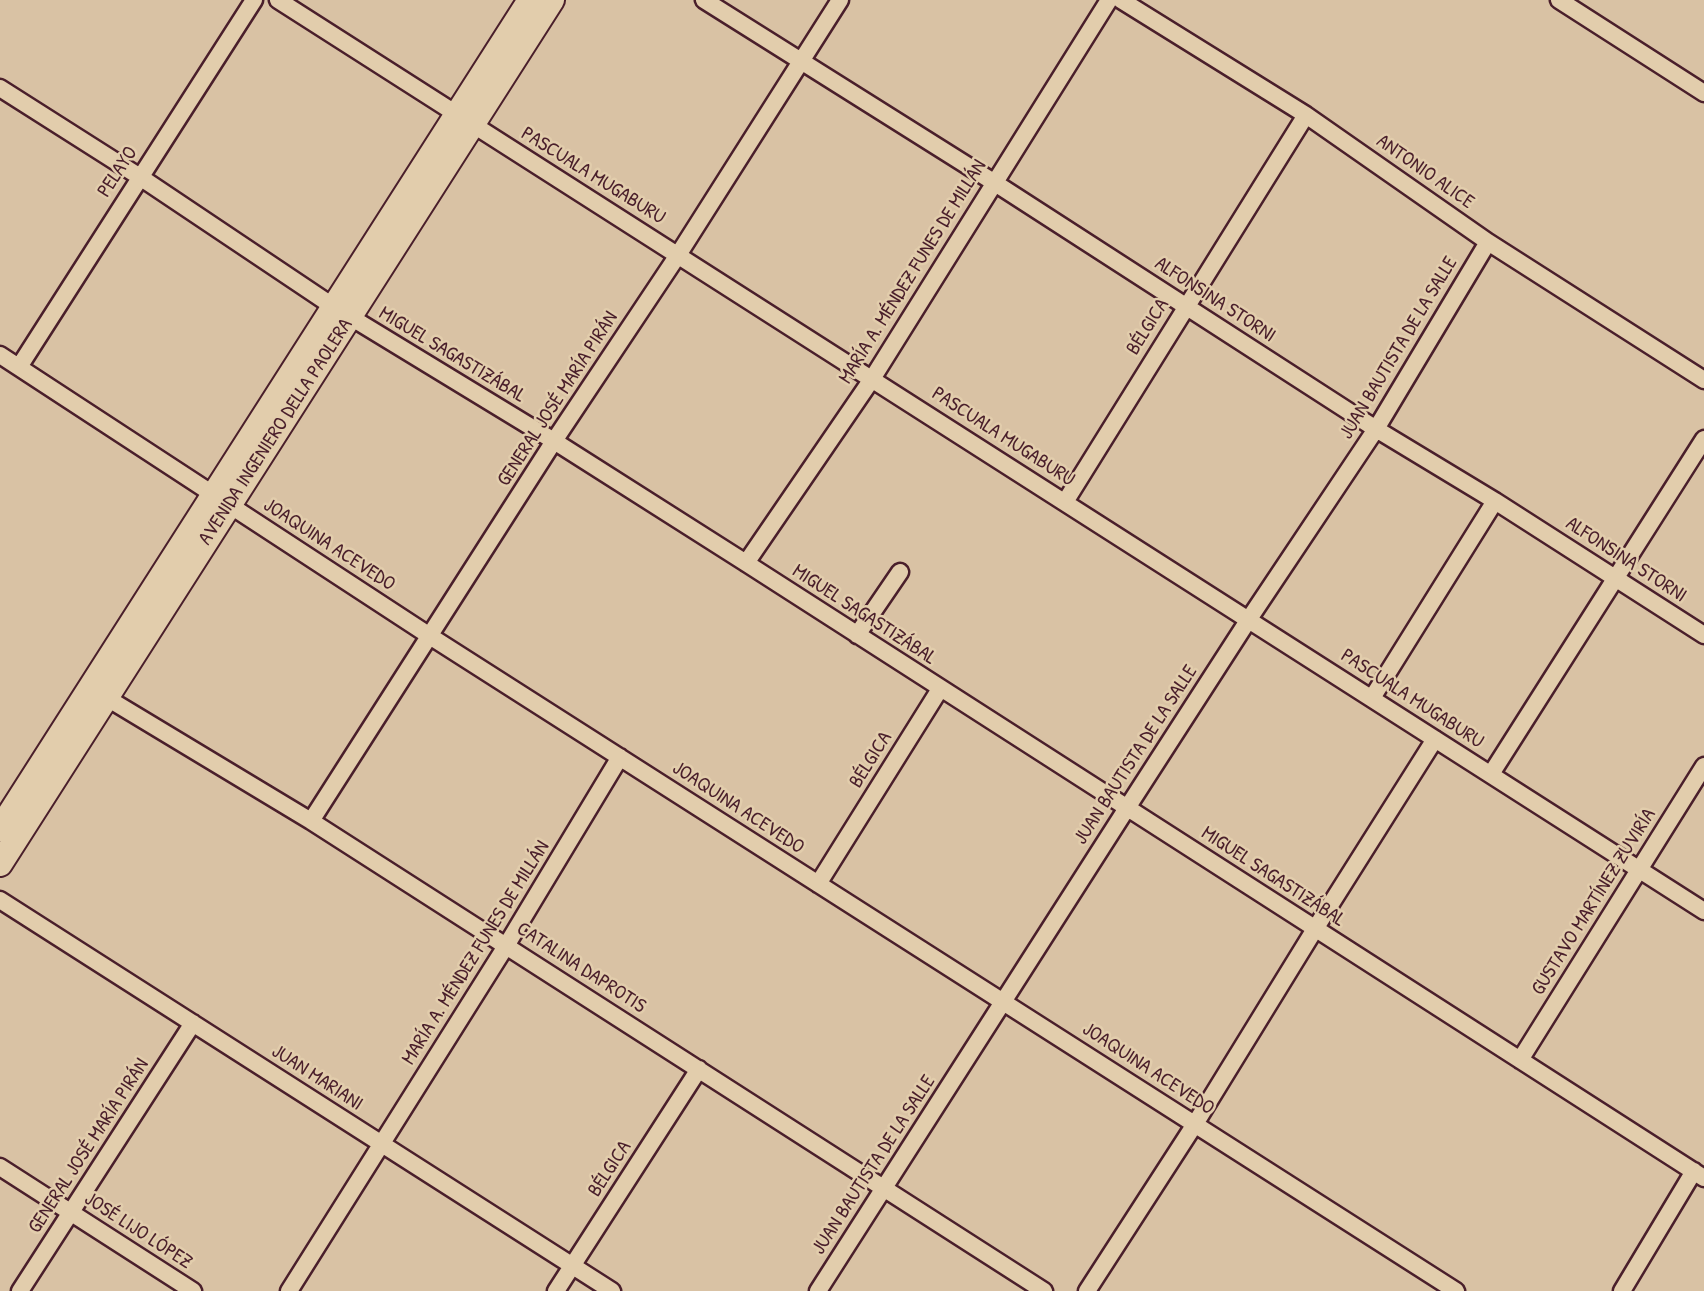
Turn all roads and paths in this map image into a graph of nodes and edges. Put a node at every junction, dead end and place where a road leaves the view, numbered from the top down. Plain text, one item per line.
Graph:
1 (254, 0) edge
2 (278, 0) edge
3 (530, 0) edge
4 (552, 0) edge
5 (704, 0) edge
6 (840, 0) edge
7 (1109, 0) edge
8 (1121, 0) edge
9 (1559, 0) edge
10 (802, 61) junction
11 (0, 88) edge
12 (1704, 93) edge
13 (1306, 115) junction
14 (464, 120) junction
15 (140, 177) junction
16 (995, 183) junction
17 (1488, 242) junction
18 (678, 255) junction
19 (1185, 307) junction
20 (342, 312) junction
21 (0, 355) edge
22 (19, 367) junction
23 (872, 379) junction
24 (1704, 380) edge
25 (1376, 429) junction
26 (1704, 439) edge
27 (554, 441) junction
28 (221, 500) junction
29 (1495, 501) junction
30 (1065, 502) junction
31 (746, 563) junction
32 (900, 572) dead end
33 (1615, 579) junction
34 (1249, 620) junction
35 (429, 635) junction
36 (857, 635) junction
37 (1704, 635) edge
38 (940, 689) junction
39 (98, 692) junction
40 (1372, 698) junction
41 (1435, 739) junction
42 (620, 758) junction
43 (1704, 766) edge
44 (1491, 774) junction
45 (1127, 808) junction
46 (311, 821) junction
47 (0, 829) edge
48 (0, 864) edge
49 (1640, 870) junction
50 (818, 884) junction
51 (0, 900) edge
52 (1704, 911) edge
53 (1315, 929) junction
54 (506, 946) junction
55 (1003, 1002) junction
56 (193, 1023) junction
57 (1520, 1060) junction
58 (699, 1069) junction
59 (1195, 1124) junction
60 (382, 1144) junction
61 (0, 1167) edge
62 (1699, 1175) edge
63 (884, 1188) junction
64 (70, 1212) junction
65 (572, 1265) junction
66 (20, 1291) edge
67 (194, 1291) edge
68 (289, 1291) edge
69 (556, 1291) edge
70 (612, 1291) edge
71 (818, 1291) edge
72 (1044, 1291) edge
73 (1087, 1291) edge
74 (1456, 1291) edge
75 (1622, 1291) edge

1 - 15 street, PELAYO
2 - 14 street, PASCUALA MUGABURU
3 - 14 main road, AVENIDA INGENIERO DELLA PAOLERA
4 - 14 main road, AVENIDA INGENIERO DELLA PAOLERA
5 - 10 street, ALFONSINA STORNI
6 - 10 street, GENERAL JOSÉ MARÍA PIRÁN
7 - 16 street, MARÍA A. MÉNDEZ FUNES DE MILLÁN
8 - 13 street, ANTONIO ALICE
9 - 12 street
10 - 16 street, ALFONSINA STORNI
10 - 18 street, GENERAL JOSÉ MARÍA PIRÁN
11 - 15 street, MIGUEL SAGASTIZÁBAL
13 - 17 street, ANTONIO ALICE
13 - 19 street, BÉLGICA
14 - 18 street, PASCUALA MUGABURU
14 - 20 main road, AVENIDA INGENIERO DELLA PAOLERA
15 - 20 street, MIGUEL SAGASTIZÁBAL
15 - 22 street, PELAYO
16 - 19 street, ALFONSINA STORNI
16 - 23 street, MARÍA A. MÉNDEZ FUNES DE MILLÁN
17 - 24 street, ANTONIO ALICE
17 - 25 street, JUAN BAUTISTA DE LA SALLE
18 - 23 street, PASCUALA MUGABURU
18 - 27 street, GENERAL JOSÉ MARÍA PIRÁN
19 - 25 street, ALFONSINA STORNI
19 - 30 street, BÉLGICA
20 - 27 street, MIGUEL SAGASTIZÁBAL
20 - 28 main road, AVENIDA INGENIERO DELLA PAOLERA
21 - 22 street, JOAQUINA ACEVEDO
22 - 28 street, JOAQUINA ACEVEDO
23 - 30 street, PASCUALA MUGABURU
23 - 31 street, MARÍA A. MÉNDEZ FUNES DE MILLÁN
25 - 29 street, ALFONSINA STORNI
25 - 34 street, JUAN BAUTISTA DE LA SALLE
26 - 33 street
27 - 31 street, MIGUEL SAGASTIZÁBAL
27 - 35 street, GENERAL JOSÉ MARÍA PIRÁN
28 - 35 street, JOAQUINA ACEVEDO
28 - 39 main road, AVENIDA INGENIERO DELLA PAOLERA
29 - 33 street, ALFONSINA STORNI
29 - 40 street
30 - 34 street, PASCUALA MUGABURU
31 - 36 street, MIGUEL SAGASTIZÁBAL
32 - 36 street
33 - 37 street, ALFONSINA STORNI
33 - 44 street
34 - 40 street, PASCUALA MUGABURU
34 - 45 street, JUAN BAUTISTA DE LA SALLE
35 - 42 street, JOAQUINA ACEVEDO
35 - 46 street, GENERAL JOSÉ MARÍA PIRÁN
36 - 38 street, MIGUEL SAGASTIZÁBAL
38 - 45 street, MIGUEL SAGASTIZÁBAL
38 - 50 street, BÉLGICA
39 - 46 street, CATALINA DAPROTIS
39 - 47 main road, AVENIDA INGENIERO DELLA PAOLERA
39 - 48 main road, AVENIDA INGENIERO DELLA PAOLERA
40 - 41 street, PASCUALA MUGABURU
41 - 44 street, PASCUALA MUGABURU
41 - 53 street
42 - 50 street, JOAQUINA ACEVEDO
42 - 54 street, MARÍA A. MÉNDEZ FUNES DE MILLÁN
43 - 49 street, GUSTAVO MARTÍNEZ ZUVIRÍA
44 - 49 street, PASCUALA MUGABURU
45 - 53 street, MIGUEL SAGASTIZÁBAL
45 - 55 street, JUAN BAUTISTA DE LA SALLE
46 - 54 street, CATALINA DAPROTIS
49 - 52 street, PASCUALA MUGABURU
49 - 57 street, GUSTAVO MARTÍNEZ ZUVIRÍA
50 - 55 street, JOAQUINA ACEVEDO
51 - 56 street, JUAN MARIANI
53 - 57 street, MIGUEL SAGASTIZÁBAL
53 - 59 street
54 - 58 street, CATALINA DAPROTIS
54 - 60 street, MARÍA A. MÉNDEZ FUNES DE MILLÁN
55 - 59 street, JOAQUINA ACEVEDO
55 - 63 street, JUAN BAUTISTA DE LA SALLE
56 - 60 street, JUAN MARIANI
56 - 64 street, GENERAL JOSÉ MARÍA PIRÁN
57 - 62 street, MIGUEL SAGASTIZÁBAL
58 - 63 street, CATALINA DAPROTIS
58 - 65 street, BÉLGICA
59 - 73 street
59 - 74 street, JOAQUINA ACEVEDO
60 - 65 street, JUAN MARIANI
60 - 68 street, MARÍA A. MÉNDEZ FUNES DE MILLÁN
61 - 64 street, JOSÉ LIJO LÓPEZ
62 - 75 street
63 - 71 street, JUAN BAUTISTA DE LA SALLE
63 - 72 street, CATALINA DAPROTIS
64 - 66 street, GENERAL JOSÉ MARÍA PIRÁN
64 - 67 street, JOSÉ LIJO LÓPEZ
65 - 69 street, BÉLGICA
65 - 70 street, JUAN MARIANI

